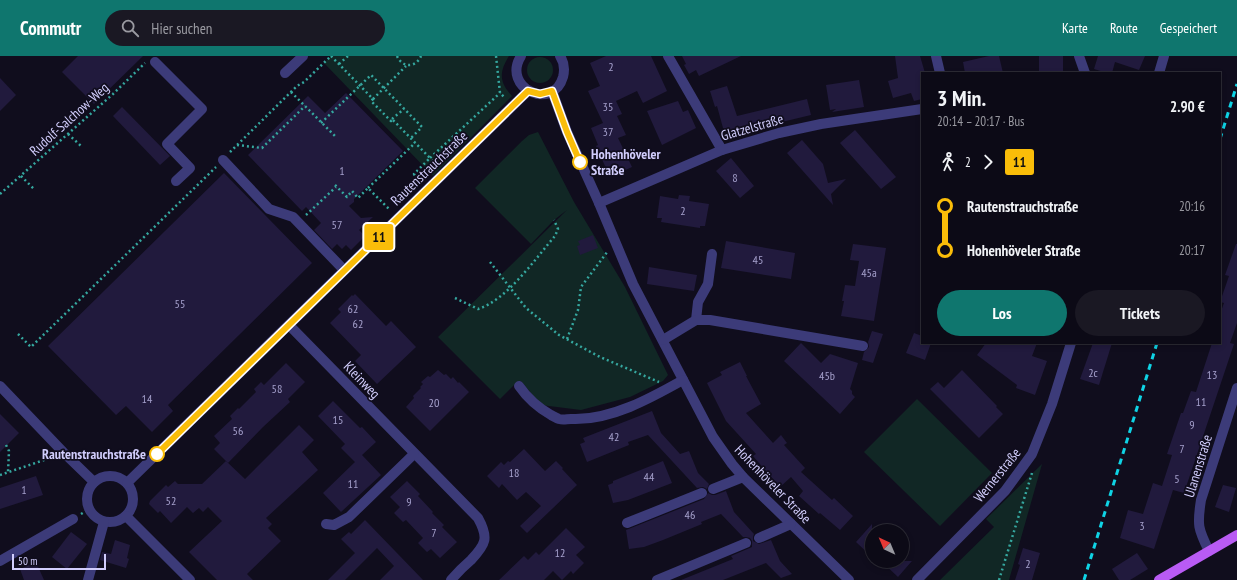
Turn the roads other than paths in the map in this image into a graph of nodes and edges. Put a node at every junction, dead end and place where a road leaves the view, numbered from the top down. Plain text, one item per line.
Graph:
1 (303, 56) edge
2 (521, 56) edge
3 (560, 56) edge
4 (668, 56) edge
5 (936, 56) edge
6 (1079, 56) edge
7 (1164, 56) edge
8 (150, 62) road end
9 (940, 72) edge
10 (1085, 72) edge
11 (1159, 72) edge
12 (285, 73) dead end
13 (528, 91) junction
14 (552, 91) junction
15 (921, 109) edge
16 (722, 150) junction
17 (223, 160) road end
18 (176, 182) dead end
19 (599, 203) junction
20 (712, 254) dead end
21 (344, 270) junction
22 (696, 320) junction
23 (289, 325) junction
24 (663, 340) junction
25 (1071, 344) edge
26 (863, 346) dead end
27 (683, 380) junction
28 (0, 386) edge
29 (520, 386) dead end
30 (1237, 388) edge
31 (414, 454) junction
32 (742, 477) junction
33 (94, 482) junction
34 (127, 483) junction
35 (713, 489) dead end
36 (702, 493) dead end
37 (126, 516) junction
38 (74, 519) dead end
39 (104, 522) junction
40 (627, 523) dead end
41 (326, 524) dead end
42 (791, 524) junction
43 (1237, 535) edge
44 (759, 538) dead end
45 (746, 543) dead end
46 (1209, 551) junction
47 (0, 561) edge
48 (88, 580) edge
49 (190, 580) edge
50 (451, 580) edge
51 (657, 580) edge
52 (849, 580) edge
53 (917, 580) edge
54 (1159, 580) edge

1 - 12 street
2 - 13 street
3 - 14 street
4 - 16 street
5 - 9 street
6 - 10 street
7 - 11 street
8 - 18 street
13 - 14 street
13 - 21 street, Rautenstrauchstraße
14 - 19 street, Hohenhöveler Straße
15 - 16 street, Glatzelstraße
16 - 19 street, Glatzelstraße
17 - 21 street
19 - 24 street, Hohenhöveler Straße
20 - 22 street
21 - 23 street, Rautenstrauchstraße
22 - 24 street
22 - 26 street
23 - 31 street, Kleinweg
23 - 34 street, Rautenstrauchstraße
24 - 27 street, Hohenhöveler Straße
25 - 53 street, Wernerstraße
27 - 29 street
27 - 32 street, Hohenhöveler Straße
28 - 33 street
30 - 46 street, Ulanenstraße
31 - 41 street
31 - 50 street, Kleinweg
32 - 35 street
32 - 42 street, Hohenhöveler Straße
33 - 34 street
33 - 39 street
34 - 37 street
36 - 40 street
37 - 39 street
37 - 49 street
38 - 47 street
39 - 48 street
42 - 44 street
42 - 52 street, Hohenhöveler Straße
43 - 46 main road
45 - 51 street
46 - 54 main road

